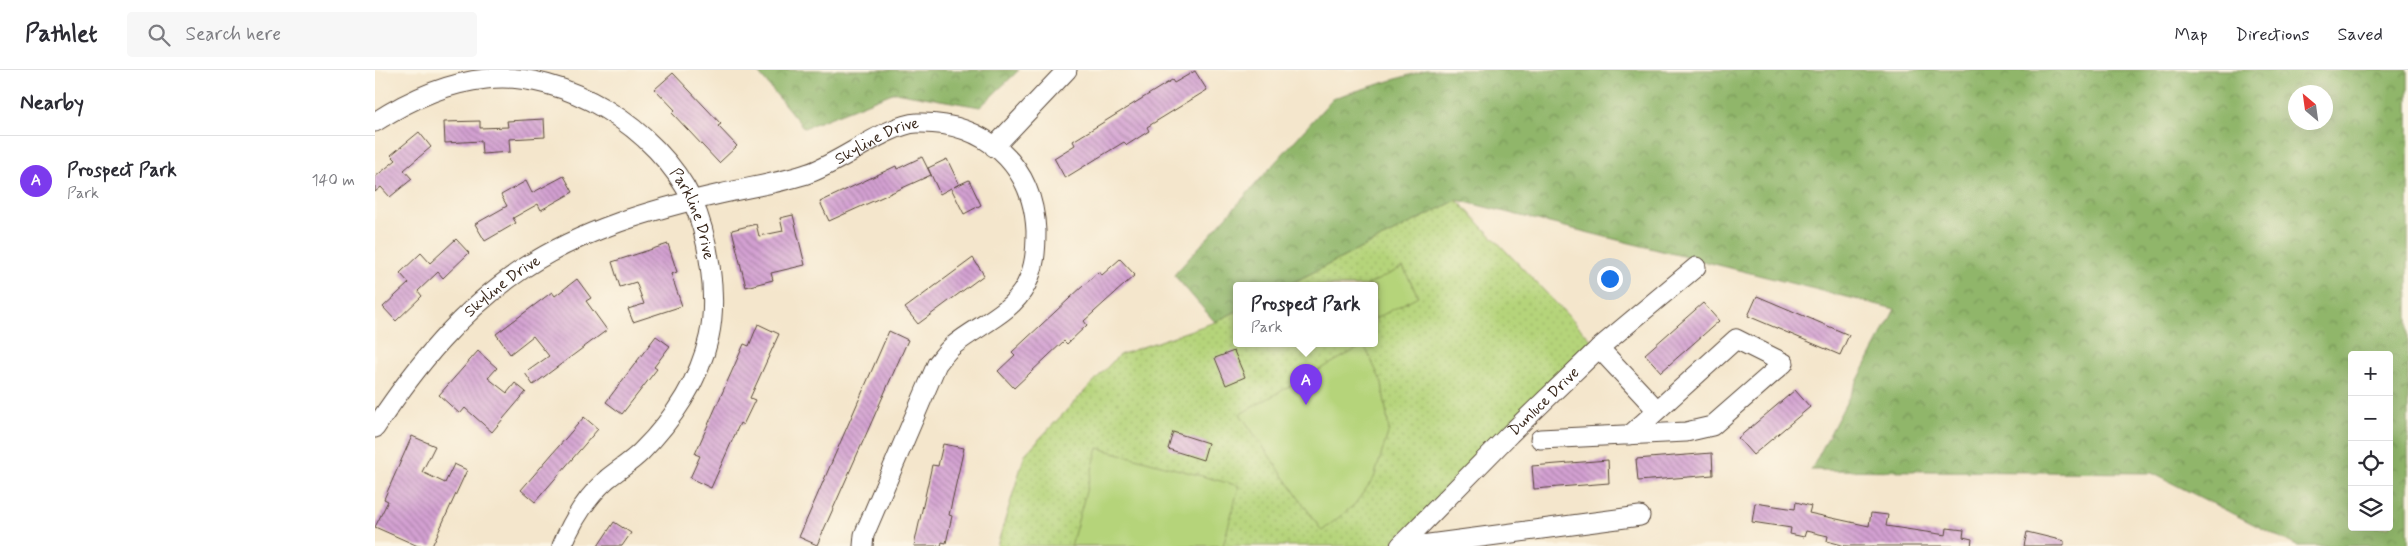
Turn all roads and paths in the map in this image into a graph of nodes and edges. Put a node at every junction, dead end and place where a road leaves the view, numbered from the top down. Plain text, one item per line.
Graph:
1 (1067, 70) edge
2 (375, 122) edge
3 (994, 147) junction
4 (692, 200) junction
5 (1696, 267) dead end
6 (1599, 348) junction
7 (1657, 410) junction
8 (375, 428) edge
9 (1630, 434) junction
10 (1540, 439) dead end
11 (1641, 516) dead end
12 (562, 546) edge
13 (863, 546) edge
14 (1400, 546) edge
15 (1413, 546) edge

1 - 3 street
2 - 4 street, Parkline Drive
3 - 4 street, Skyline Drive
3 - 13 street, Skyline Drive
4 - 8 street, Skyline Drive
4 - 12 street, Parkline Drive
5 - 6 street, Dunluce Drive
6 - 7 street
6 - 14 street, Dunluce Drive
7 - 9 street
7 - 9 street
9 - 10 street
11 - 15 street

